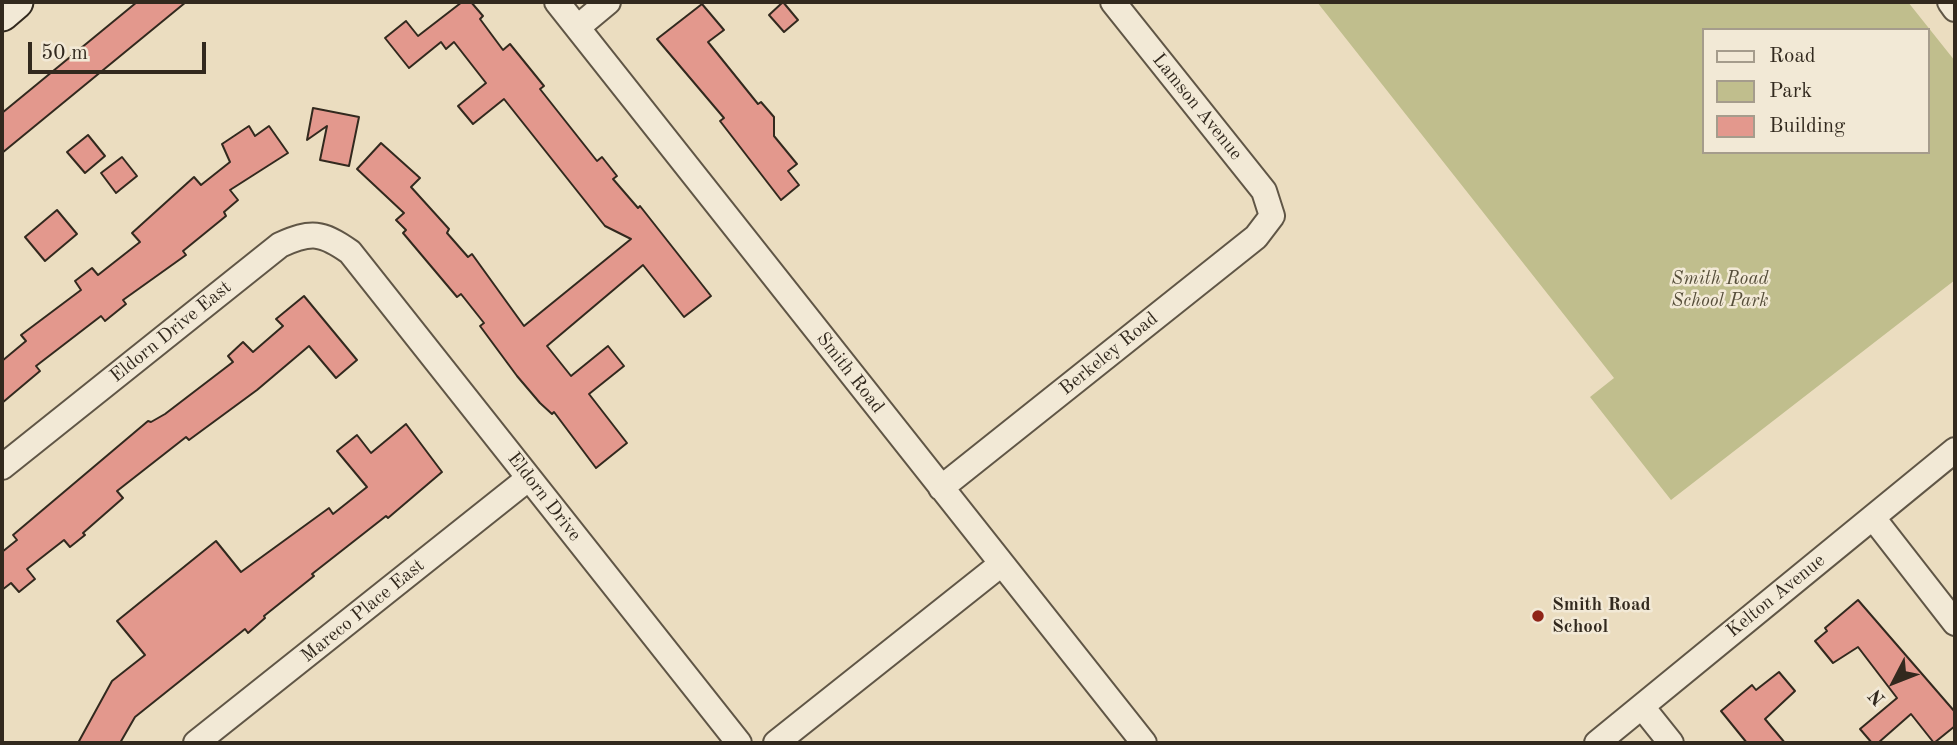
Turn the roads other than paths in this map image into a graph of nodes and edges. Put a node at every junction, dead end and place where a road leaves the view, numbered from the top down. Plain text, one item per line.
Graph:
1 (16, 2) edge
2 (557, 2) edge
3 (608, 2) edge
4 (1113, 2) edge
5 (1950, 2) edge
6 (1955, 9) edge
7 (2, 13) edge
8 (578, 27) junction
9 (1272, 216) joint
10 (349, 252) joint
11 (1955, 450) edge
12 (2, 467) edge
13 (529, 478) junction
14 (941, 488) junction
15 (1874, 519) junction
16 (1000, 565) junction
17 (1955, 623) edge
18 (1643, 708) junction
19 (196, 743) edge
20 (739, 743) edge
21 (776, 743) edge
22 (1144, 743) edge
23 (1597, 743) edge
24 (1671, 743) edge

1 - 7 street
2 - 8 street, Smith Road
3 - 8 street
4 - 9 street, Lamson Avenue
5 - 6 street
8 - 14 street, Smith Road
9 - 14 street, Berkeley Road
10 - 12 street, Eldorn Drive East
10 - 13 street, Eldorn Drive
11 - 15 street, Kelton Avenue
13 - 19 street, Mareco Place East
13 - 20 street, Eldorn Drive
14 - 16 street, Smith Road
15 - 17 street
15 - 18 street, Kelton Avenue
16 - 21 street
16 - 22 street, Smith Road
18 - 23 street, Kelton Avenue
18 - 24 street

